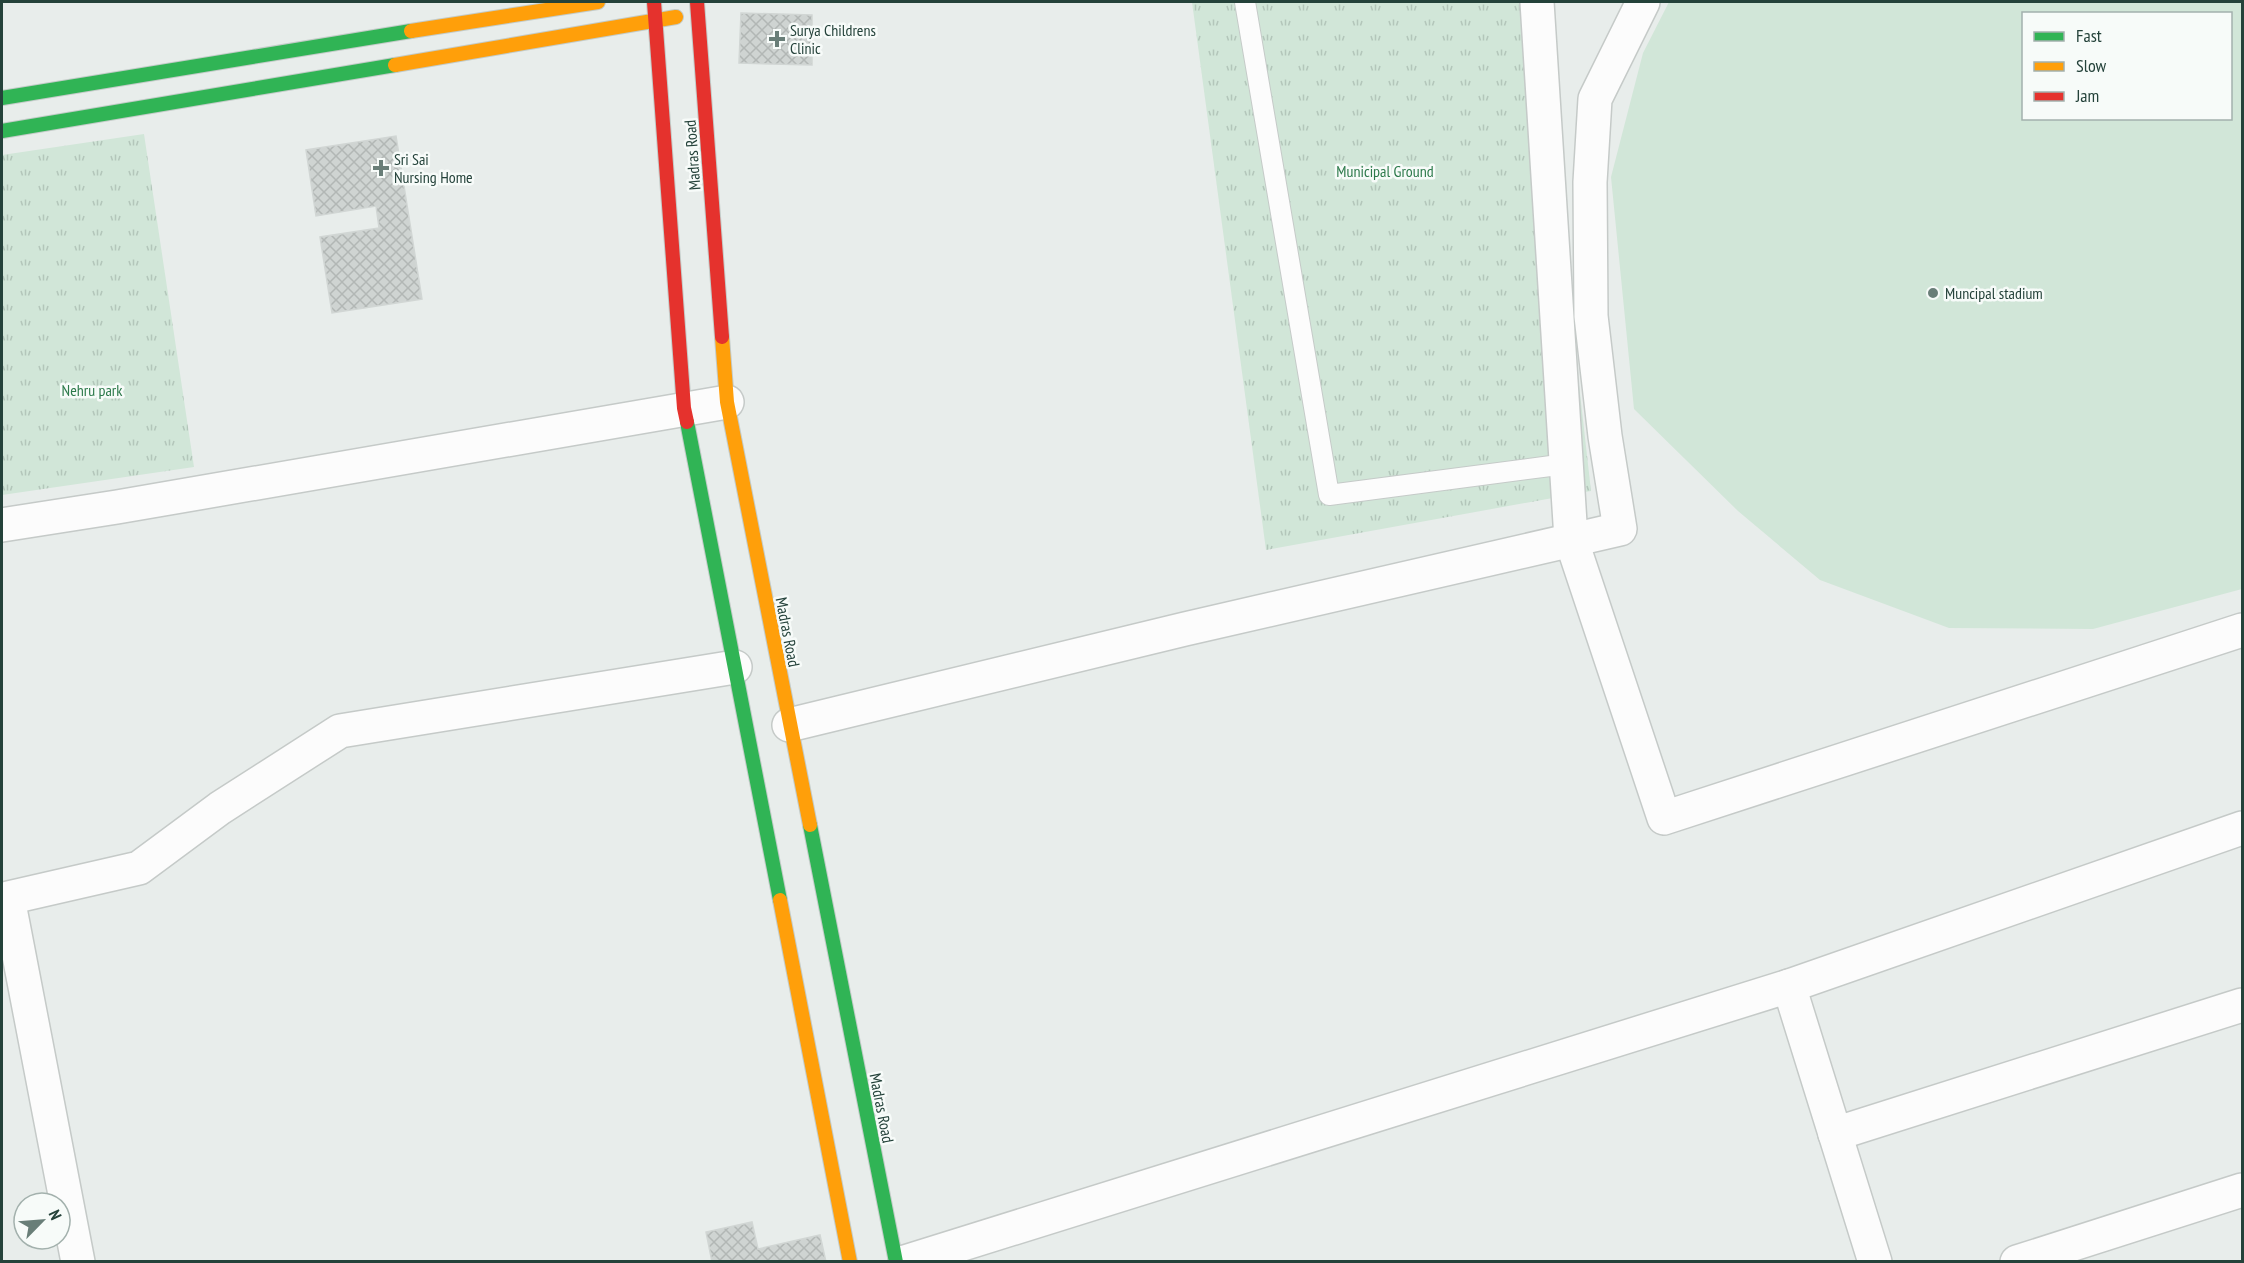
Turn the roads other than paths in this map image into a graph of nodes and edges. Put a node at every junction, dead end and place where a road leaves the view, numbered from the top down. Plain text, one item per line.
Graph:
1 (598, 2) edge
2 (654, 2) edge
3 (1245, 2) edge
4 (1537, 2) edge
5 (1643, 2) edge
6 (698, 8) edge
7 (654, 21) junction
8 (2, 98) edge
9 (2, 131) edge
10 (727, 402) junction
11 (684, 408) junction
12 (1566, 464) junction
13 (2, 525) edge
14 (1571, 539) junction
15 (2242, 630) edge
16 (735, 667) junction
17 (789, 724) junction
18 (2242, 828) edge
19 (1789, 986) junction
20 (2242, 1005) edge
21 (1835, 1134) junction
22 (2242, 1190) edge
23 (78, 1262) edge
24 (850, 1262) edge
25 (896, 1262) edge
26 (904, 1262) edge
27 (1875, 1262) edge
28 (2018, 1262) edge

1 - 8 main road
2 - 7 main road
3 - 12 lane
4 - 12 street
5 - 14 street
6 - 7 main road
6 - 10 main road, Madras Road
7 - 9 main road
7 - 11 main road
10 - 11 street
10 - 17 main road, Madras Road
11 - 13 street
11 - 16 main road
12 - 14 street
14 - 15 street
14 - 17 street
16 - 23 street
16 - 24 main road
17 - 25 main road, Madras Road
18 - 19 street
19 - 21 street
19 - 26 street
20 - 21 street
21 - 27 street
22 - 28 street

